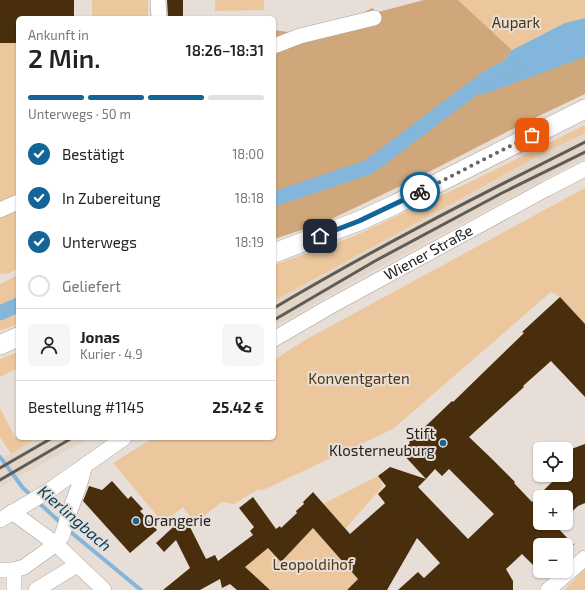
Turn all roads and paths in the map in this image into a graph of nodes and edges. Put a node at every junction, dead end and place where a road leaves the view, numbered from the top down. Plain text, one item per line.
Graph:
1 (158, 0) edge
2 (159, 16) edge
3 (374, 18) dead end
4 (276, 45) edge
5 (585, 109) edge
6 (585, 170) edge
7 (16, 203) edge
8 (0, 210) edge
9 (276, 251) edge
10 (16, 338) edge
11 (276, 338) edge
12 (0, 345) edge
13 (121, 440) edge
14 (85, 464) junction
15 (12, 512) edge
16 (59, 540) junction
17 (585, 558) edge
18 (78, 565) junction
19 (7, 570) edge
20 (14, 590) edge
21 (36, 590) edge
22 (104, 590) edge
23 (548, 590) edge

1 - 2 street
3 - 4 street
5 - 9 main road
6 - 11 street, Wiener Straße
7 - 8 street
10 - 12 main road
13 - 14 street
14 - 15 street
14 - 16 street
15 - 16 street
16 - 18 street
16 - 19 street
17 - 23 street
18 - 21 street
18 - 22 street
19 - 20 street

